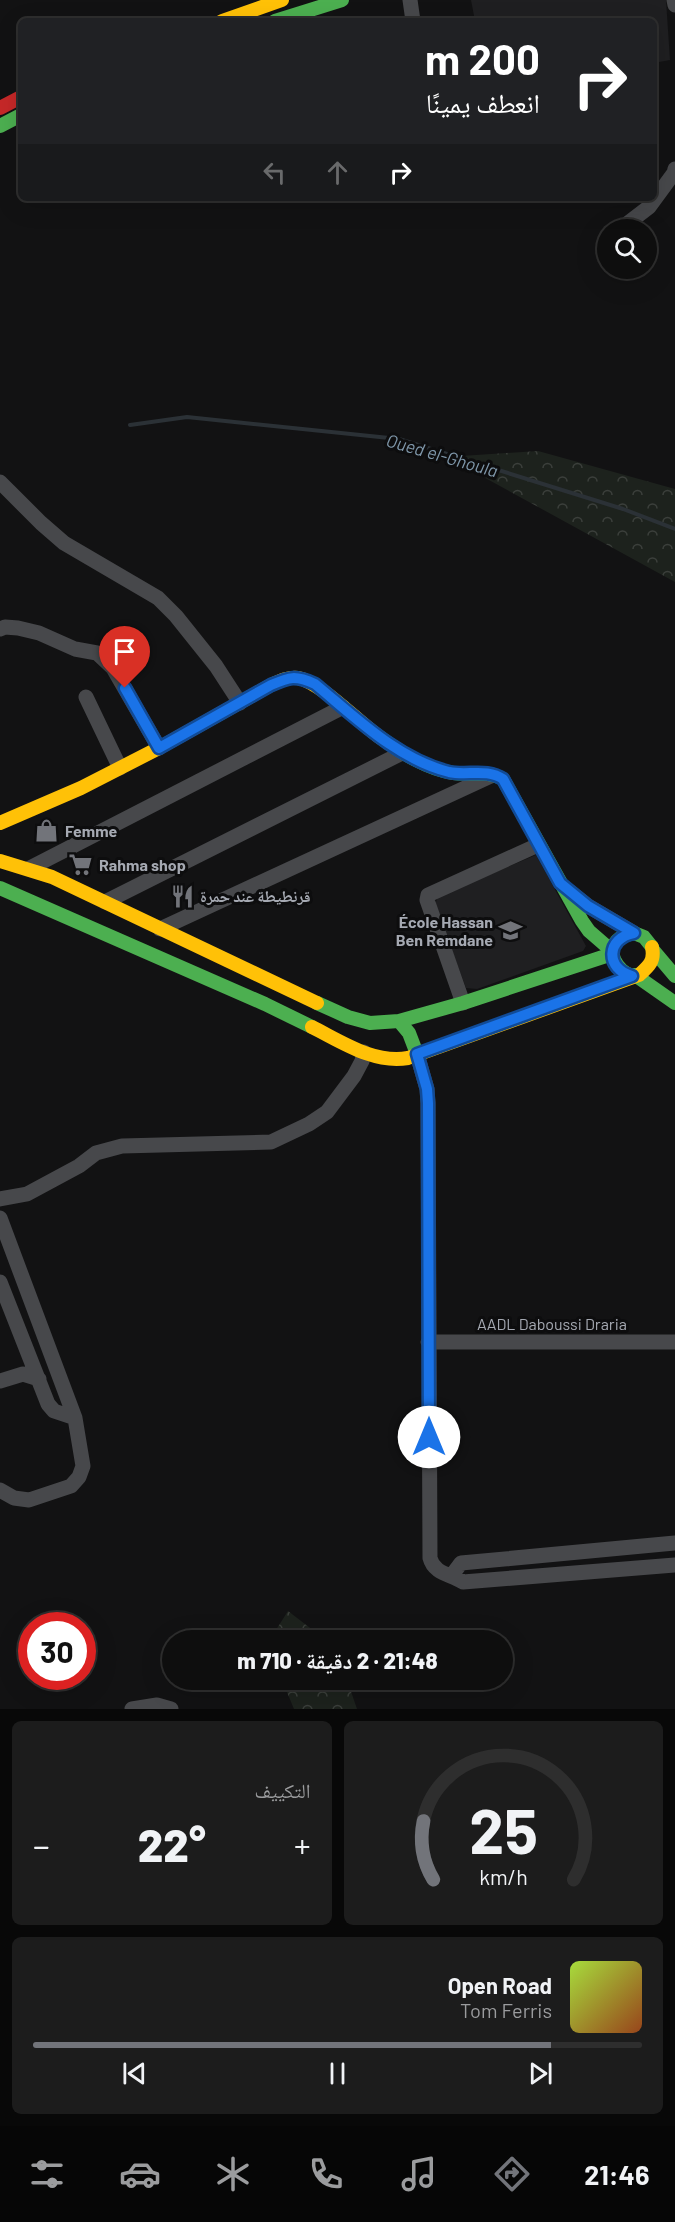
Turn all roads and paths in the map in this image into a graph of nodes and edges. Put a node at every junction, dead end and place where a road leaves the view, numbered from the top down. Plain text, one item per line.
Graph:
1 (282, 0) edge
2 (342, 0) edge
3 (410, 0) edge
4 (675, 0) edge
5 (675, 5) edge
6 (231, 18) edge
7 (285, 18) edge
8 (413, 18) edge
9 (18, 99) edge
10 (0, 108) edge
11 (18, 117) edge
12 (0, 126) edge
13 (675, 169) edge
14 (657, 196) edge
15 (653, 201) edge
16 (633, 219) edge
17 (0, 482) edge
18 (0, 629) edge
19 (86, 698) dead end
20 (240, 703) junction
21 (343, 707) junction
22 (159, 748) junction
23 (402, 753) junction
24 (120, 768) junction
25 (495, 774) junction
26 (0, 823) edge
27 (538, 845) junction
28 (0, 861) edge
29 (30, 868) junction
30 (560, 883) junction
31 (0, 888) edge
32 (105, 902) junction
33 (160, 929) junction
34 (634, 933) junction
35 (653, 950) junction
36 (612, 953) junction
37 (633, 975) junction
38 (675, 976) edge
39 (463, 1003) junction
40 (675, 1003) edge
41 (399, 1021) junction
42 (370, 1023) junction
43 (364, 1052) junction
44 (417, 1054) junction
45 (0, 1199) edge
46 (0, 1218) edge
47 (0, 1282) edge
48 (428, 1342) junction
49 (675, 1342) edge
50 (39, 1379) junction
51 (0, 1381) edge
52 (75, 1418) junction
53 (0, 1490) edge
54 (675, 1543) edge
55 (675, 1565) edge
56 (452, 1575) junction
57 (132, 1709) edge
58 (171, 1709) edge

1 - 6 street
2 - 7 street
3 - 8 street
4 - 5 street
9 - 10 street
11 - 12 street
13 - 14 street
15 - 16 street
17 - 20 street
18 - 22 street
19 - 24 street
20 - 21 street
20 - 22 street
21 - 23 street
21 - 29 street
22 - 24 street
23 - 25 street
23 - 32 street
24 - 26 street
25 - 27 street
25 - 33 street
27 - 30 street
27 - 39 street
28 - 29 street
29 - 32 street
30 - 34 street
30 - 36 street
31 - 43 street
32 - 33 street
33 - 42 street
34 - 35 street
34 - 36 street
35 - 37 street
35 - 38 street
36 - 37 street
36 - 39 street
37 - 40 street
37 - 44 street
39 - 41 street
41 - 42 street
41 - 44 street
42 - 43 street
43 - 44 street
43 - 45 street
44 - 48 street
46 - 52 street
47 - 50 street
48 - 49 street, AADL Daboussi Draria
48 - 56 street
50 - 51 street
50 - 52 street
52 - 53 street
54 - 56 street
55 - 56 street
57 - 58 street

